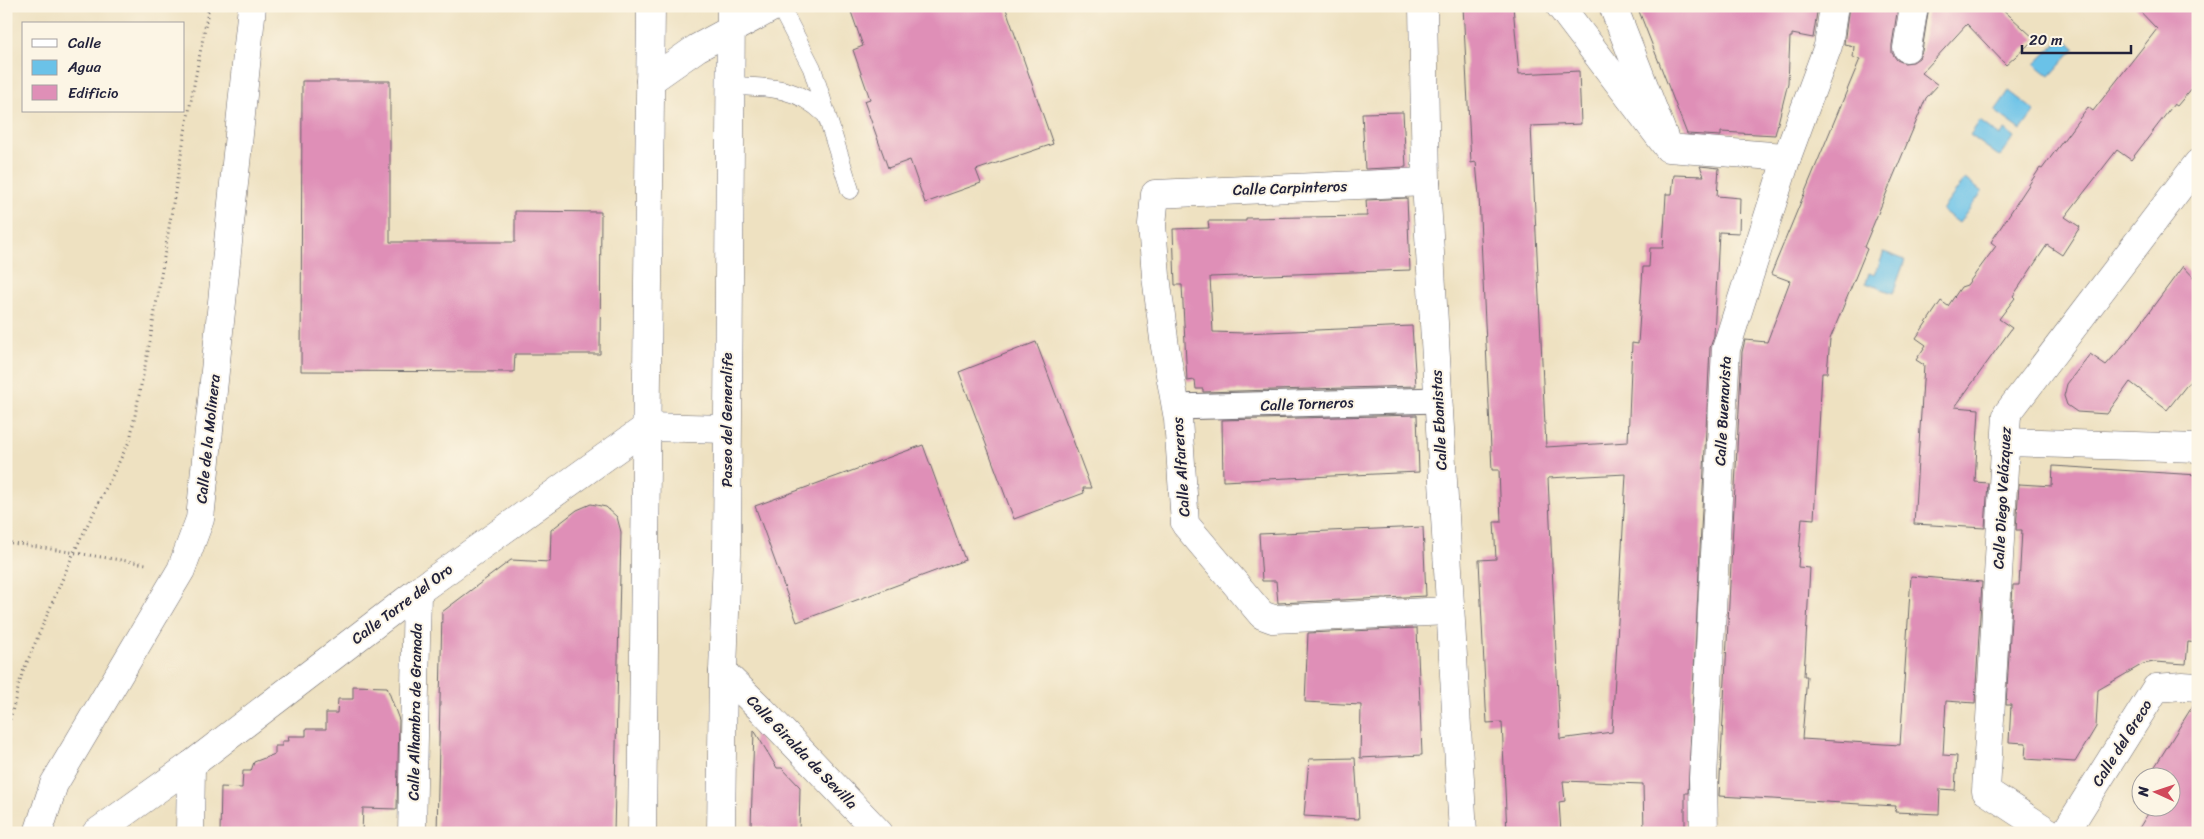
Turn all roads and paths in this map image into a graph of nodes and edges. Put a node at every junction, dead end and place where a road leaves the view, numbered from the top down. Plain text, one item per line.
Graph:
1 (209, 6) edge
2 (252, 6) edge
3 (651, 6) edge
4 (775, 6) edge
5 (780, 6) edge
6 (1423, 6) edge
7 (1560, 6) edge
8 (1612, 6) edge
9 (1834, 6) edge
10 (1914, 6) edge
11 (731, 18) edge
12 (1907, 48) dead end
13 (650, 81) junction
14 (730, 86) junction
15 (825, 114) junction
16 (1668, 148) junction
17 (1787, 157) junction
18 (2198, 163) edge
19 (1426, 182) junction
20 (850, 190) dead end
21 (1154, 194) joint
22 (1438, 400) junction
23 (1176, 408) junction
24 (647, 427) junction
25 (727, 429) junction
26 (2006, 442) junction
27 (2198, 448) edge
28 (6, 542) edge
29 (74, 552) junction
30 (181, 570) junction
31 (417, 592) junction
32 (1450, 611) junction
33 (723, 672) junction
34 (2198, 687) edge
35 (6, 734) edge
36 (191, 765) junction
37 (38, 833) edge
38 (96, 833) edge
39 (190, 833) edge
40 (412, 833) edge
41 (642, 833) edge
42 (721, 833) edge
43 (879, 833) edge
44 (1463, 833) edge
45 (1704, 833) edge
46 (2050, 833) edge
47 (2065, 833) edge

1 - 29 path
2 - 30 street, Calle de la Molinera
3 - 13 street
4 - 11 street
5 - 15 lane
6 - 19 street, Calle Ebanistas
7 - 16 street
8 - 16 street
9 - 17 street, Calle Buenavista
10 - 12 street
11 - 13 street
11 - 14 street, Paseo del Generalife
13 - 24 street
14 - 15 lane
14 - 25 street, Paseo del Generalife
15 - 20 lane
16 - 17 street
17 - 45 street, Calle Buenavista
18 - 26 street, Calle Diego Velázquez
19 - 21 street, Calle Carpinteros
19 - 22 street, Calle Ebanistas
21 - 23 street, Calle Alfareros
22 - 23 street, Calle Torneros
22 - 32 street, Calle Ebanistas
23 - 32 street, Calle Alfareros
24 - 25 street
24 - 31 street, Calle Torre del Oro
24 - 41 street
25 - 33 street, Paseo del Generalife
26 - 27 street
26 - 46 street, Calle Diego Velázquez
28 - 29 path
29 - 30 path
29 - 35 path
30 - 37 street, Calle de la Molinera
31 - 36 street, Calle Torre del Oro
31 - 40 street, Calle Alhambra de Granada
32 - 44 street, Calle Ebanistas
33 - 42 street, Paseo del Generalife
33 - 43 street, Calle Giralda de Sevilla
34 - 47 street, Calle del Greco
36 - 38 street, Calle Torre del Oro
36 - 39 street

